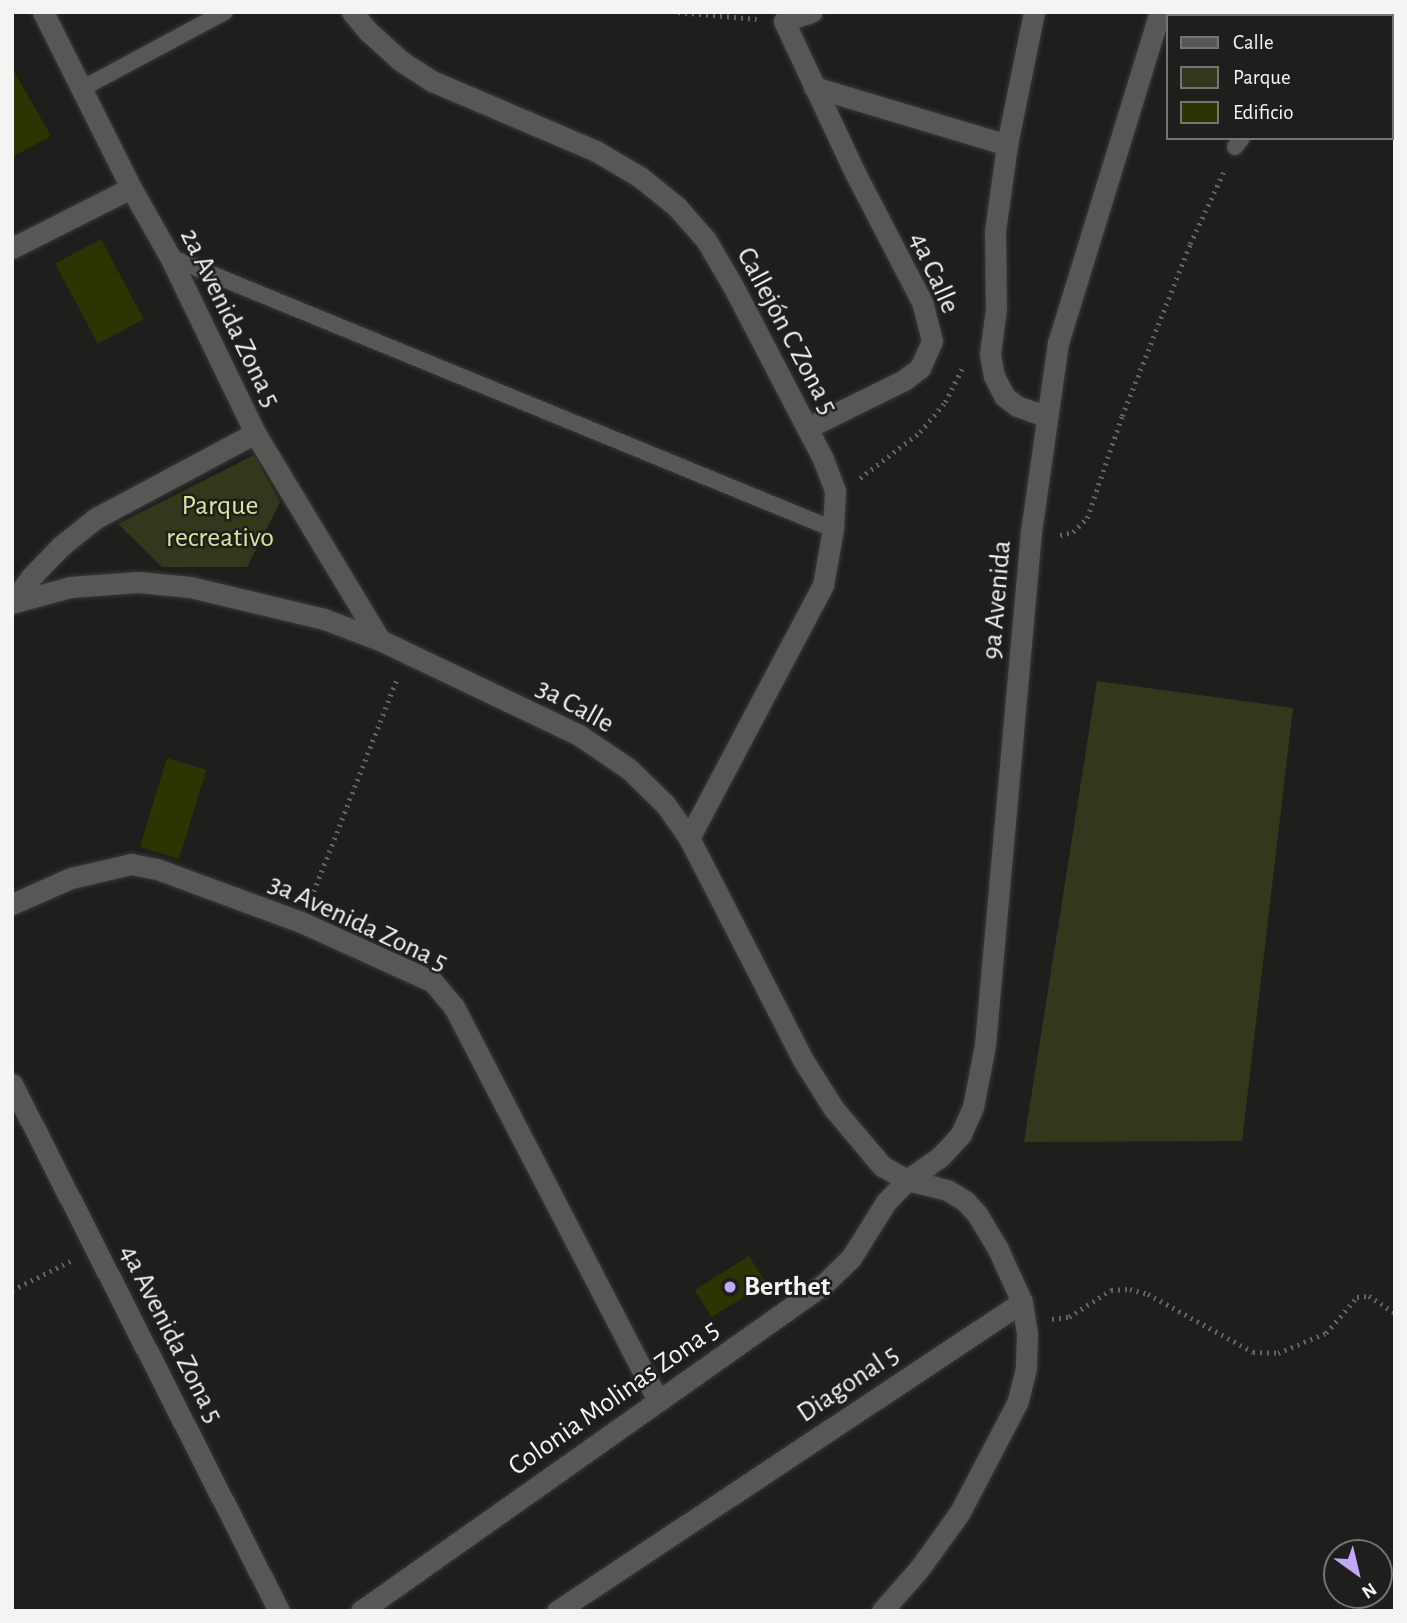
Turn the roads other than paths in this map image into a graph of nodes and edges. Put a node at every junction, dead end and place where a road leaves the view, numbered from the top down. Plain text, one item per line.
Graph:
1 (43, 12) edge
2 (225, 12) edge
3 (352, 12) edge
4 (812, 12) edge
5 (1034, 12) edge
6 (1160, 12) edge
7 (814, 87) junction
8 (83, 88) junction
9 (1007, 145) junction
10 (131, 188) junction
11 (12, 248) edge
12 (170, 257) junction
13 (1046, 417) junction
14 (807, 428) junction
15 (256, 433) junction
16 (833, 529) junction
17 (13, 603) edge
18 (380, 640) junction
19 (689, 838) junction
20 (12, 904) edge
21 (12, 1084) edge
22 (907, 1181) junction
23 (1021, 1302) junction
24 (658, 1401) junction
25 (278, 1611) edge
26 (361, 1611) edge
27 (557, 1611) edge
28 (883, 1611) edge

1 - 8 street, 2a Avenida Zona 5
2 - 8 lane
3 - 14 street, Callejón C Zona 5
4 - 7 street, 4a Calle
5 - 9 street, 4a Calle
6 - 13 street, 9a Avenida
7 - 9 street
7 - 14 street, 4a Calle
8 - 10 street, 2a Avenida Zona 5
9 - 13 street, 4a Calle
10 - 11 street
10 - 12 street, 2a Avenida Zona 5
12 - 15 street, 2a Avenida Zona 5
12 - 16 lane
13 - 22 street, 9a Avenida
14 - 16 street, Callejón C Zona 5
15 - 17 street
15 - 18 street, 2a Avenida Zona 5
16 - 19 street, Callejón C Zona 5
17 - 18 street, 3a Calle
18 - 19 street, 3a Calle
19 - 22 street, 3a Calle
20 - 24 street, 3a Avenida Zona 5
21 - 25 street, 4a Avenida Zona 5
22 - 23 street
22 - 24 street, Colonia Molinas Zona 5
23 - 27 street, Diagonal 5
23 - 28 street
24 - 26 street, Colonia Molinas Zona 5

